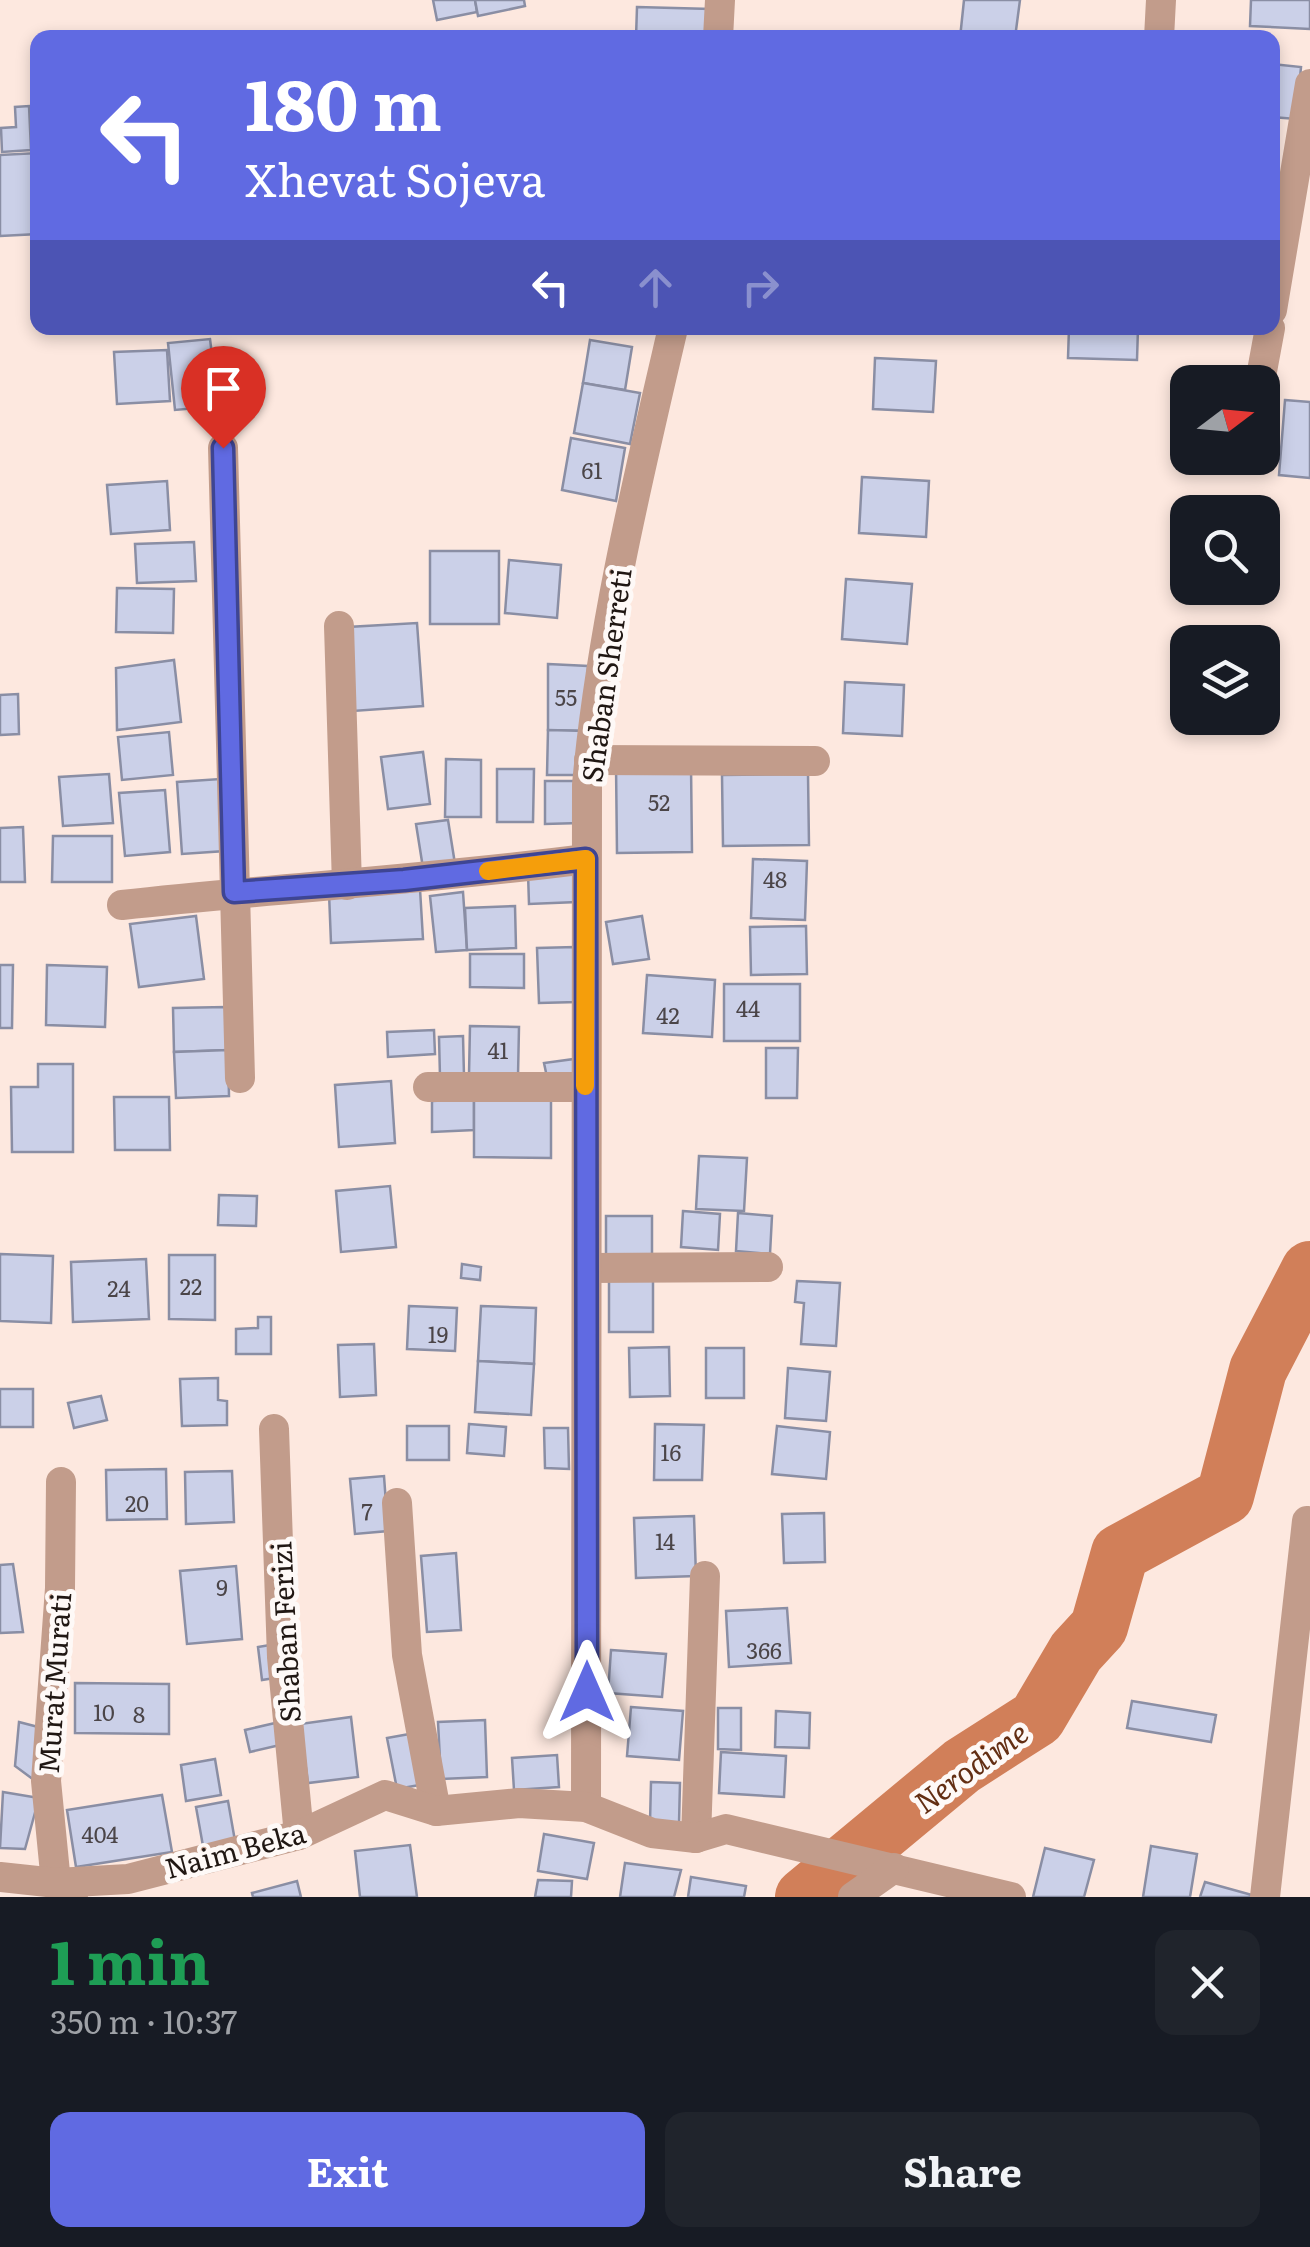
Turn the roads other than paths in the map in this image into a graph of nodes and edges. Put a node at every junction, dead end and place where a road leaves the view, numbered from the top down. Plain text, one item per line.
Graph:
1 (720, 0) edge
2 (1161, 0) edge
3 (718, 30) edge
4 (1159, 30) edge
5 (1310, 84) edge
6 (1280, 262) edge
7 (671, 335) edge
8 (1269, 335) edge
9 (1263, 365) edge
10 (223, 448) dead end
11 (340, 626) dead end
12 (590, 760) junction
13 (815, 761) dead end
14 (586, 859) junction
15 (347, 885) junction
16 (234, 892) junction
17 (122, 904) dead end
18 (240, 1078) dead end
19 (428, 1087) dead end
20 (585, 1087) junction
21 (588, 1268) junction
22 (768, 1268) dead end
23 (274, 1429) dead end
24 (62, 1482) dead end
25 (398, 1503) dead end
26 (1308, 1522) dead end
27 (706, 1576) dead end
28 (586, 1807) junction
29 (436, 1810) junction
30 (299, 1835) junction
31 (696, 1838) junction
32 (894, 1868) junction
33 (0, 1877) edge
34 (68, 1890) edge
35 (853, 1897) edge
36 (1011, 1897) edge
37 (1265, 1897) edge

1 - 3 street
2 - 4 street
5 - 6 street
7 - 12 street, Shaban Sherreti
8 - 9 street
10 - 16 street
11 - 15 street
12 - 13 street
12 - 14 street, Shaban Sherreti
14 - 15 street
14 - 20 street, Shaban Sherreti
15 - 16 street
16 - 17 street
16 - 18 street
19 - 20 street
20 - 21 street, Shaban Sherreti
21 - 22 street
21 - 28 street, Shaban Sherreti
23 - 30 street, Shaban Ferizi
24 - 34 street, Murat Murati
25 - 29 street
26 - 37 street
27 - 31 street
28 - 29 street, Naim Beka
28 - 31 street, Naim Beka
29 - 30 street, Naim Beka
30 - 34 street, Naim Beka
31 - 32 street, Naim Beka
32 - 35 street
32 - 36 street, Naim Beka
33 - 34 street, Naim Beka

